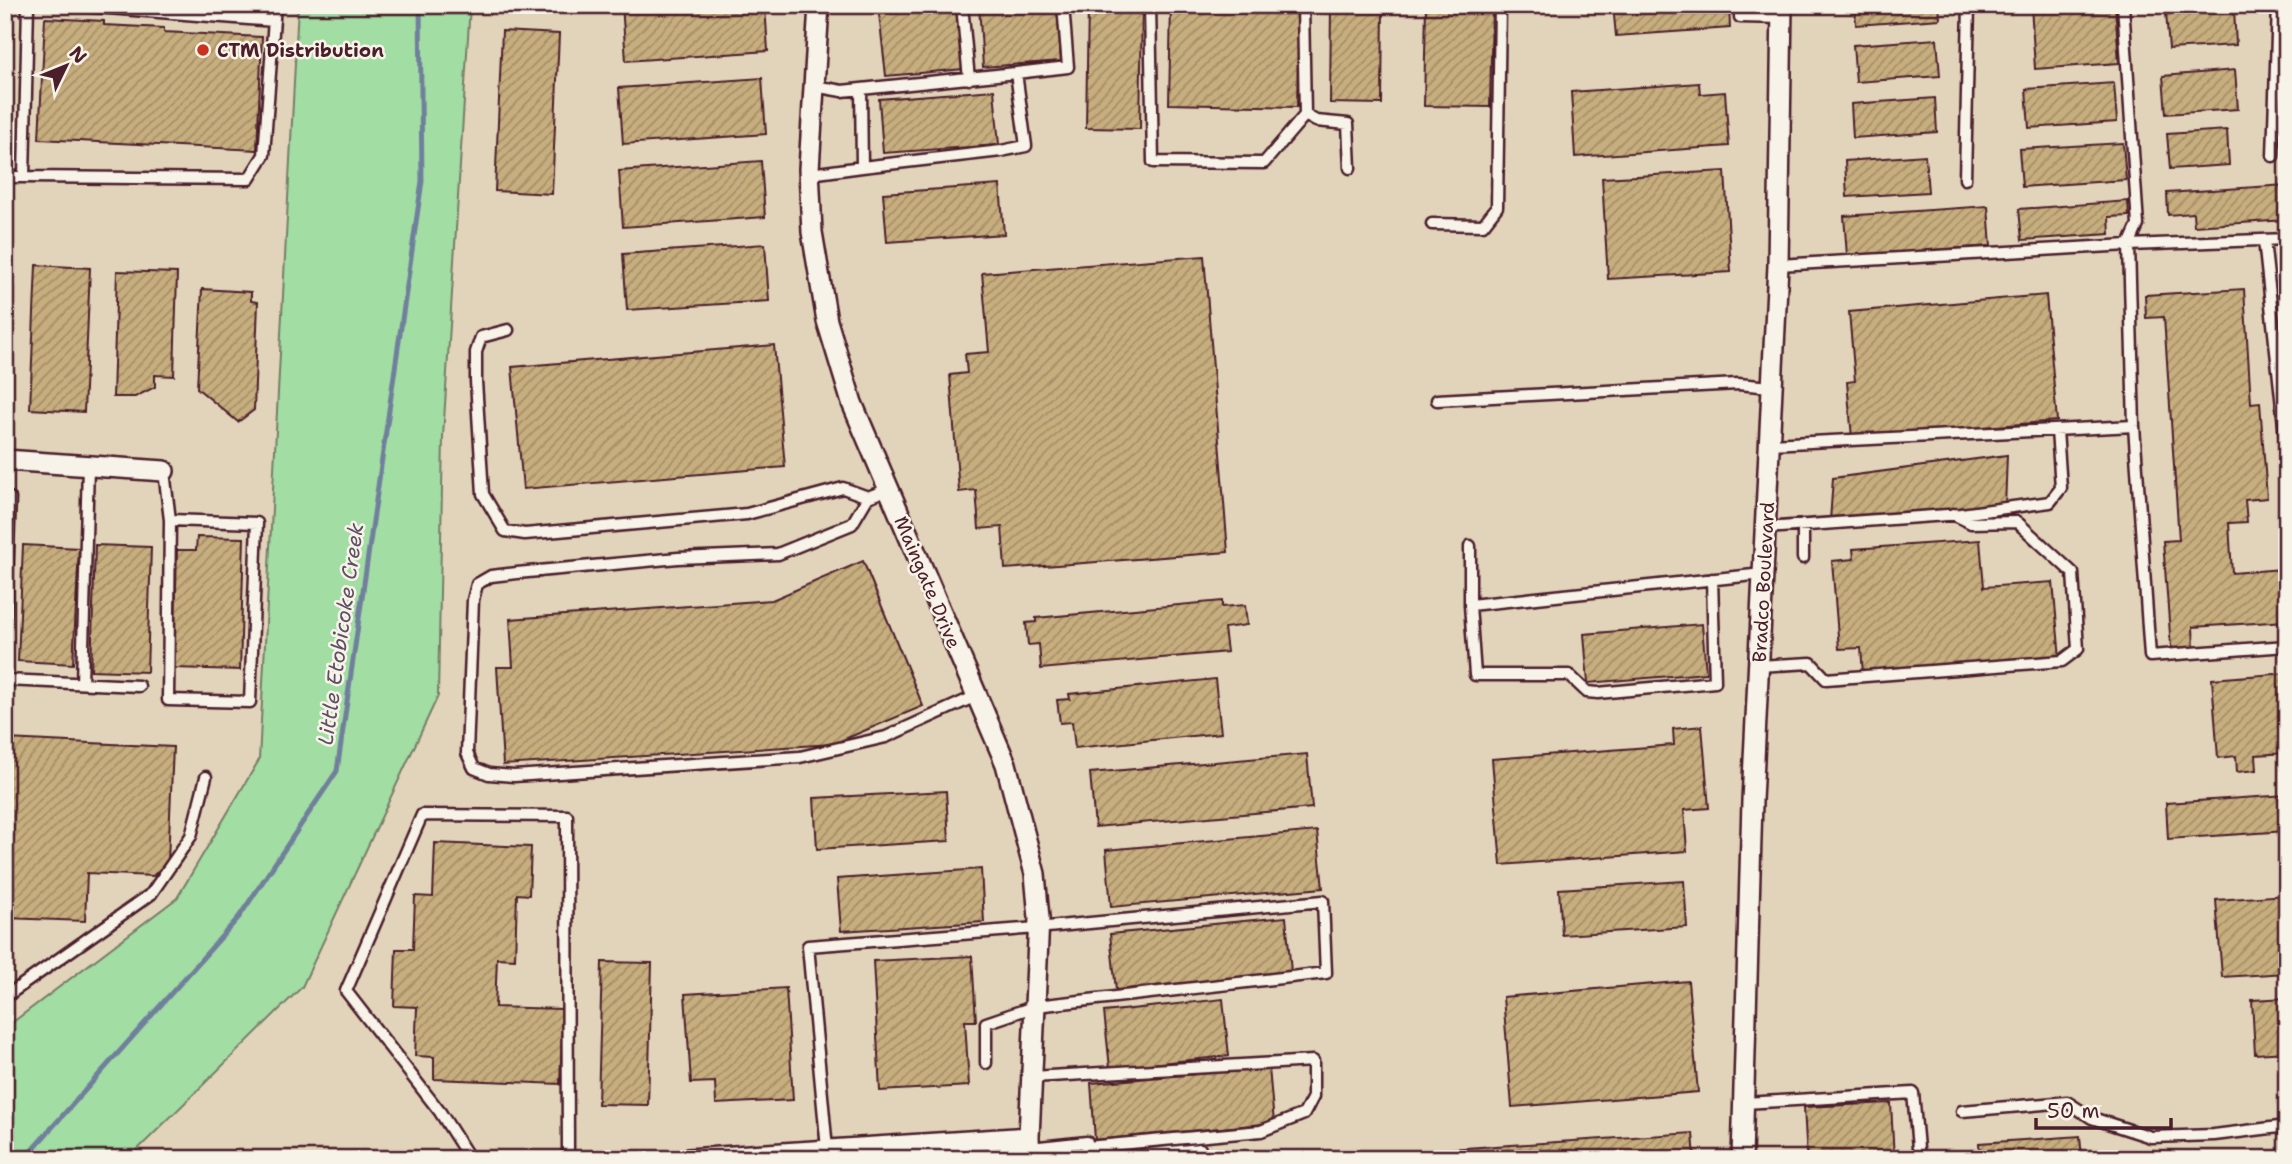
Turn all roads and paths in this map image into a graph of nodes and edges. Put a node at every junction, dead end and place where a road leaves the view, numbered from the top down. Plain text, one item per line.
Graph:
1 (28, 5) edge
2 (70, 5) edge
3 (275, 5) edge
4 (819, 5) edge
5 (962, 5) edge
6 (1062, 5) edge
7 (1150, 5) edge
8 (1303, 5) edge
9 (1500, 5) edge
10 (1740, 5) edge
11 (1969, 5) edge
12 (2123, 5) edge
13 (2278, 5) edge
14 (1782, 12) edge
15 (274, 21) junction
16 (1016, 73) junction
17 (969, 79) junction
18 (814, 86) junction
19 (861, 89) junction
20 (1305, 115) junction
21 (2273, 156) dead end
22 (862, 167) junction
23 (1350, 168) dead end
24 (810, 174) junction
25 (5, 177) edge
26 (24, 177) junction
27 (1965, 179) dead end
28 (1432, 224) dead end
29 (2287, 239) edge
30 (2264, 240) junction
31 (2129, 245) junction
32 (1778, 265) junction
33 (508, 330) dead end
34 (1771, 387) junction
35 (1437, 400) dead end
36 (2284, 409) edge
37 (2134, 426) junction
38 (2057, 430) junction
39 (1770, 444) junction
40 (2287, 453) edge
41 (5, 460) edge
42 (88, 466) junction
43 (164, 471) joint
44 (889, 489) junction
45 (869, 497) junction
46 (5, 498) edge
47 (1953, 514) junction
48 (170, 520) junction
49 (1803, 525) junction
50 (1765, 528) junction
51 (1470, 546) dead end
52 (1803, 558) dead end
53 (1763, 574) junction
54 (1712, 579) junction
55 (1470, 606) junction
56 (5, 626) edge
57 (2287, 646) edge
58 (1759, 666) junction
59 (5, 680) edge
60 (82, 683) junction
61 (139, 686) dead end
62 (976, 696) junction
63 (206, 777) dead end
64 (1037, 928) junction
65 (5, 997) edge
66 (1035, 1006) junction
67 (986, 1063) dead end
68 (1032, 1077) junction
69 (1744, 1103) junction
70 (1962, 1111) dead end
71 (2287, 1126) edge
72 (1087, 1147) junction
73 (1030, 1148) edge
74 (827, 1150) junction
75 (470, 1159) edge
76 (568, 1159) edge
77 (688, 1159) edge
78 (1087, 1159) edge
79 (1102, 1159) edge
80 (1202, 1159) edge
81 (1742, 1159) edge
82 (1919, 1159) edge

1 - 26 lane
2 - 15 lane
3 - 15 lane
4 - 18 street, Maingate Drive
5 - 17 lane
6 - 16 lane
7 - 20 lane
8 - 20 lane
9 - 28 lane
10 - 14 lane
11 - 27 lane
12 - 31 lane
13 - 21 lane
14 - 32 street, Bradco Boulevard
15 - 26 lane
16 - 17 lane
16 - 22 lane
17 - 19 lane
18 - 19 lane
18 - 24 street, Maingate Drive
19 - 22 lane
20 - 23 lane
22 - 24 lane
24 - 44 street, Maingate Drive
25 - 26 lane
29 - 30 lane
30 - 31 lane
30 - 36 lane
31 - 32 lane
31 - 37 lane
32 - 34 street, Bradco Boulevard
33 - 45 lane
34 - 35 lane
34 - 39 street, Bradco Boulevard
36 - 40 lane
37 - 38 lane
37 - 57 lane
38 - 39 lane
38 - 47 lane
39 - 50 street, Bradco Boulevard
41 - 42 street
42 - 43 street
42 - 60 lane
43 - 48 lane
44 - 45 lane
44 - 62 street, Maingate Drive
45 - 62 lane
46 - 56 lane
47 - 49 lane
47 - 58 lane
48 - 48 lane
49 - 50 lane
49 - 52 lane
50 - 53 street, Bradco Boulevard
51 - 55 lane
53 - 54 lane
53 - 58 street, Bradco Boulevard
54 - 55 lane
54 - 55 lane
58 - 69 street, Bradco Boulevard
59 - 60 lane
60 - 61 lane
62 - 64 street, Maingate Drive
63 - 65 lane
64 - 66 street, Maingate Drive
64 - 66 lane
64 - 74 lane
66 - 67 lane
66 - 68 street, Maingate Drive
68 - 72 lane
68 - 73 street, Maingate Drive
69 - 81 street, Bradco Boulevard
69 - 82 lane
70 - 71 lane
72 - 73 lane
72 - 78 lane
73 - 74 street
74 - 77 street
75 - 76 lane
79 - 80 lane

